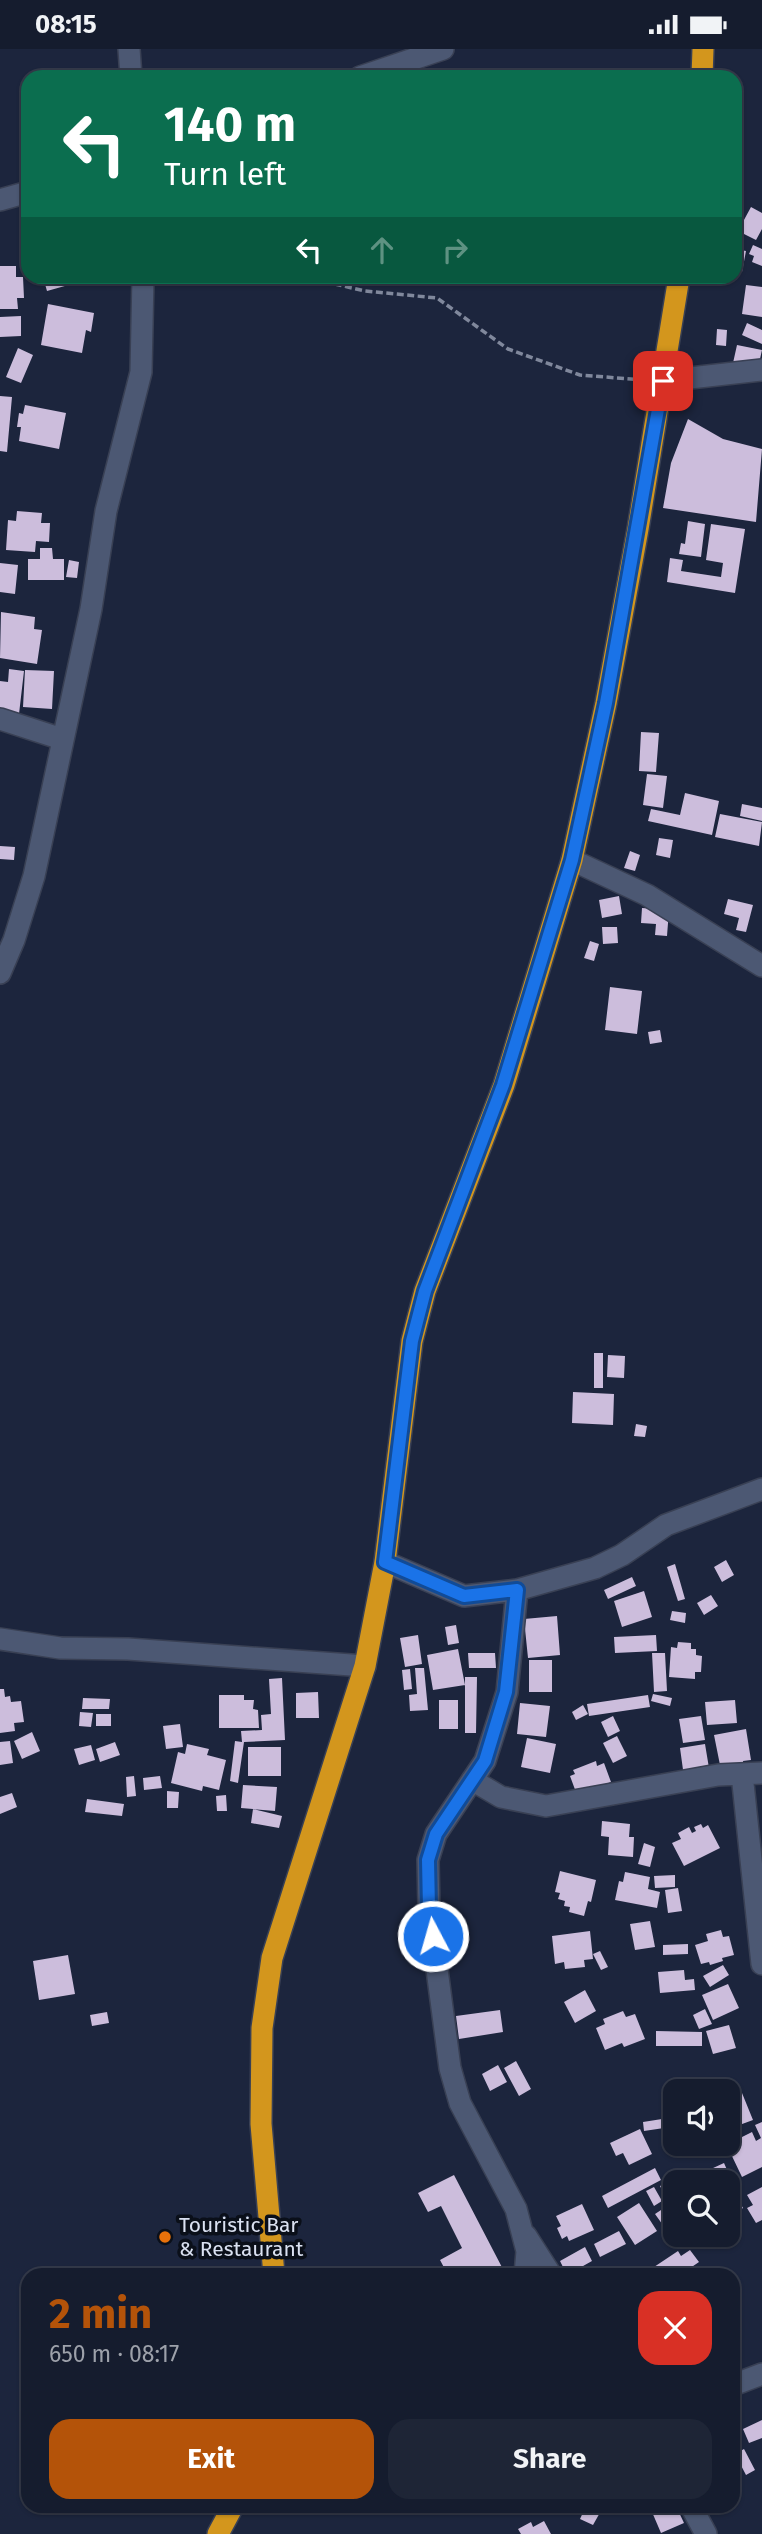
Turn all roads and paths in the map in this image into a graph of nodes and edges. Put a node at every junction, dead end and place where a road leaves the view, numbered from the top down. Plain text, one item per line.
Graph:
1 (129, 49) edge
2 (443, 49) edge
3 (703, 49) edge
4 (130, 70) edge
5 (381, 70) edge
6 (702, 70) edge
7 (21, 194) edge
8 (0, 200) edge
9 (143, 284) edge
10 (334, 284) edge
11 (678, 284) edge
12 (762, 370) edge
13 (663, 381) junction
14 (0, 719) edge
15 (62, 739) junction
16 (572, 860) junction
17 (7, 941) edge
18 (762, 966) edge
19 (0, 973) edge
20 (762, 1489) edge
21 (385, 1562) junction
22 (517, 1590) junction
23 (0, 1639) edge
24 (365, 1666) junction
25 (752, 1774) edge
26 (472, 1780) junction
27 (762, 1964) edge
28 (521, 2229) junction
29 (273, 2268) edge
30 (526, 2268) edge
31 (546, 2268) edge
32 (762, 2374) edge
33 (740, 2382) edge
34 (229, 2513) edge
35 (695, 2513) edge
36 (218, 2534) edge
37 (706, 2534) edge

1 - 4 street
2 - 5 street
3 - 6 highway
7 - 8 street
9 - 15 street
10 - 13 path
11 - 13 highway
12 - 13 street
13 - 16 highway
14 - 15 street
15 - 17 street
16 - 18 street
16 - 21 highway
17 - 19 street
20 - 22 street
21 - 22 street
21 - 24 highway
22 - 26 street
23 - 24 street
24 - 29 highway
25 - 26 street
25 - 27 street
26 - 28 street
28 - 30 street
28 - 31 street
32 - 33 street
34 - 36 highway
35 - 37 street

